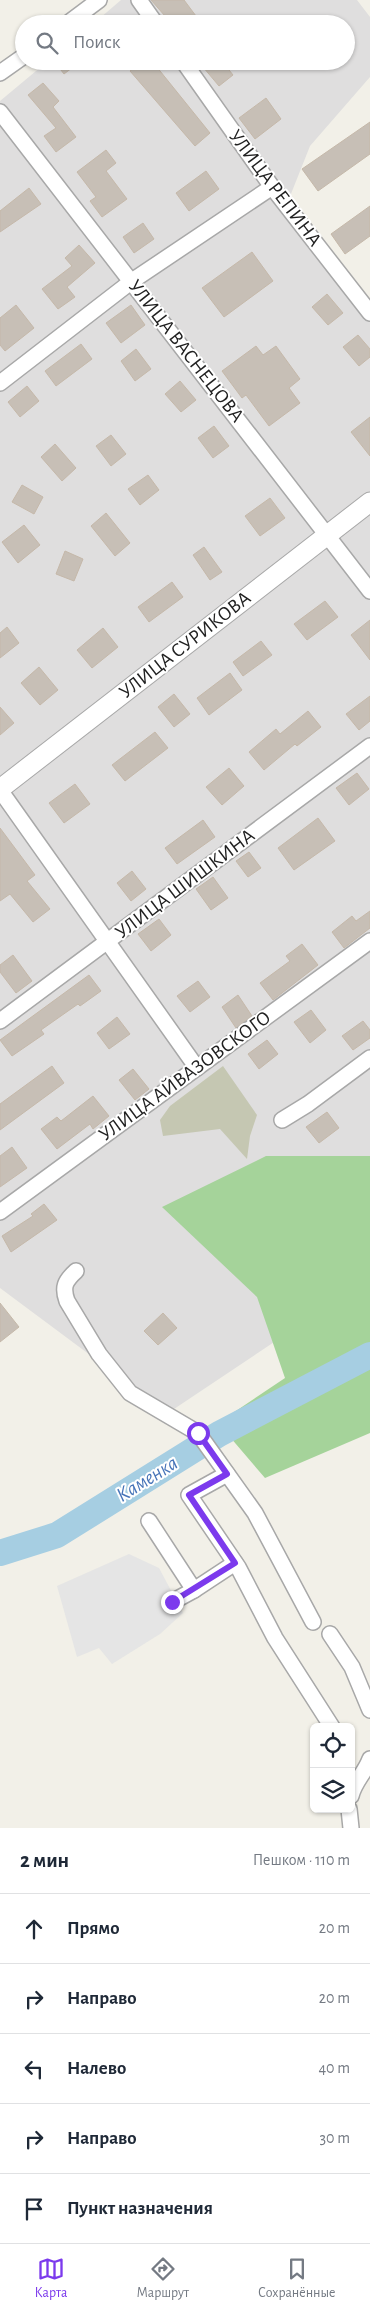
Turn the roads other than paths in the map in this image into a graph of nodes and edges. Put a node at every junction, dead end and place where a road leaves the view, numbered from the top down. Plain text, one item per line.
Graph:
1 (99, 0) edge
2 (139, 0) edge
3 (79, 15) edge
4 (150, 15) edge
5 (15, 62) edge
6 (189, 70) edge
7 (0, 72) edge
8 (0, 112) edge
9 (272, 188) junction
10 (132, 280) junction
11 (370, 313) edge
12 (0, 383) edge
13 (370, 502) edge
14 (326, 535) junction
15 (370, 591) edge
16 (370, 746) edge
17 (0, 790) edge
18 (109, 941) junction
19 (370, 941) edge
20 (0, 1021) edge
21 (370, 1058) edge
22 (197, 1068) junction
23 (282, 1120) dead end
24 (0, 1212) edge
25 (76, 1271) dead end
26 (227, 1474) junction
27 (149, 1521) dead end
28 (235, 1563) junction
29 (194, 1590) junction
30 (172, 1602) dead end
31 (313, 1622) dead end
32 (330, 1634) dead end
33 (370, 1710) edge
34 (329, 1723) edge
35 (370, 1759) edge
36 (355, 1785) edge
37 (349, 1813) edge
38 (350, 1828) edge

1 - 3 street
2 - 4 street
5 - 7 street
6 - 9 street, УЛИЦА РЕПИНА
8 - 10 street, УЛИЦА ВАСНЕЦОВА
9 - 10 street
9 - 11 street, УЛИЦА РЕПИНА
10 - 12 street
10 - 14 street, УЛИЦА ВАСНЕЦОВА
13 - 14 street, УЛИЦА СУРИКОВА
14 - 15 street, УЛИЦА ВАСНЕЦОВА
14 - 17 street, УЛИЦА СУРИКОВА
16 - 18 street, УЛИЦА ШИШКИНА
17 - 18 street
18 - 20 street, УЛИЦА ШИШКИНА
18 - 22 street
19 - 22 street, УЛИЦА АЙВАЗОВСКОГО
21 - 23 street
22 - 24 street, УЛИЦА АЙВАЗОВСКОГО
25 - 26 street
26 - 28 street
26 - 31 street
27 - 29 street
28 - 29 street
28 - 34 street
29 - 30 street
32 - 33 street
35 - 36 street
37 - 38 street

